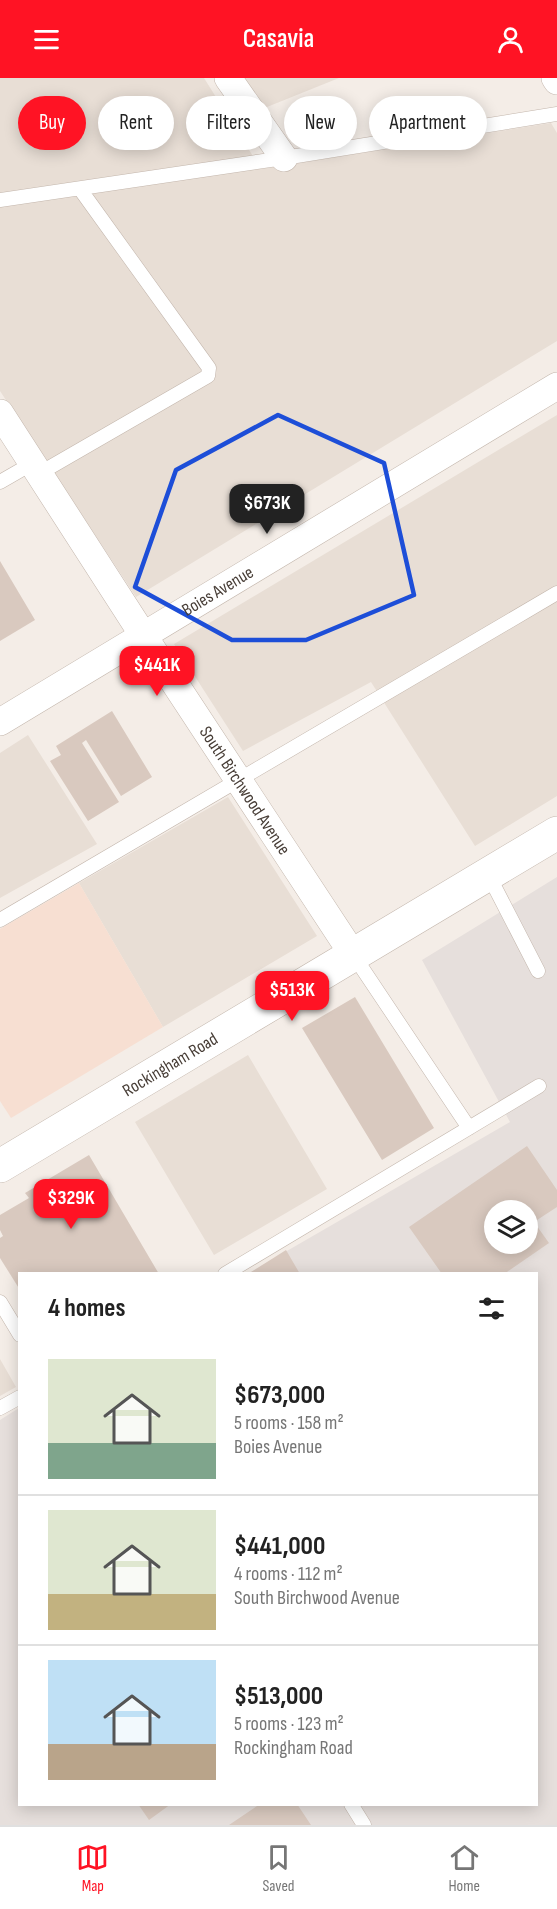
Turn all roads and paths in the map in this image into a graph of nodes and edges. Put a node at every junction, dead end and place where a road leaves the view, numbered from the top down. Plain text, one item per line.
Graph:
1 (228, 78) edge
2 (557, 114) edge
3 (284, 158) junction
4 (80, 189) junction
5 (0, 200) edge
6 (557, 386) edge
7 (0, 412) edge
8 (36, 468) junction
9 (0, 482) edge
10 (557, 593) edge
11 (143, 635) junction
12 (0, 722) edge
13 (238, 780) junction
14 (557, 833) edge
15 (488, 874) junction
16 (0, 920) edge
17 (354, 956) junction
18 (538, 971) dead end
19 (539, 1086) dead end
20 (469, 1128) junction
21 (4, 1155) edge
22 (228, 1272) edge
23 (0, 1302) edge
24 (18, 1332) edge
25 (18, 1397) edge
26 (0, 1408) edge
27 (352, 1806) edge
28 (364, 1825) edge

1 - 3 street
2 - 3 lane
3 - 4 lane
4 - 5 lane
4 - 8 lane
6 - 11 street, Boies Avenue
7 - 8 street, South Birchwood Avenue
8 - 9 lane
8 - 11 street, South Birchwood Avenue
10 - 13 lane
11 - 12 street, Boies Avenue
11 - 13 street, South Birchwood Avenue
13 - 16 lane
13 - 17 street, South Birchwood Avenue
14 - 15 street, Rockingham Road
15 - 17 street, Rockingham Road
15 - 18 lane
17 - 20 lane
17 - 21 street, Rockingham Road
19 - 20 lane
20 - 22 lane
23 - 24 lane
25 - 26 lane
27 - 28 lane

